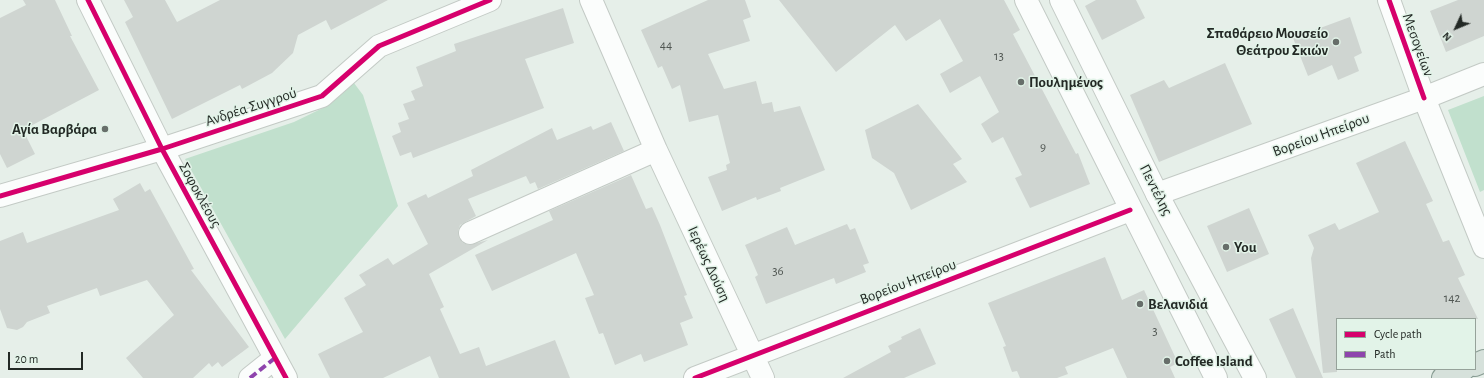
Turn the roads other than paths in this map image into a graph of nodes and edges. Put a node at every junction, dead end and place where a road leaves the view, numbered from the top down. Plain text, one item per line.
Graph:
1 (88, 0) edge
2 (490, 0) edge
3 (591, 0) edge
4 (1026, 0) edge
5 (1061, 0) edge
6 (1389, 0) edge
7 (1484, 74) edge
8 (1424, 98) junction
9 (162, 149) junction
10 (656, 150) junction
11 (1157, 194) junction
12 (0, 196) edge
13 (1130, 210) junction
14 (470, 233) dead end
15 (1484, 247) edge
16 (752, 355) junction
17 (275, 358) junction
18 (1462, 370) edge
19 (250, 378) edge
20 (286, 378) edge
21 (695, 378) edge
22 (763, 378) edge
23 (1216, 378) edge
24 (1255, 378) edge
25 (1442, 378) edge

1 - 9 street, Σοφοκλέους
2 - 9 street, Ανδρέα Συγγρού
3 - 10 street, Ιερέως Δούση
4 - 13 street
5 - 11 street, Πεντέλης
6 - 8 street, Μεσογείων
7 - 8 street, Βορείου Ηπείρου
8 - 11 street, Βορείου Ηπείρου
8 - 15 street, Μεσογείων
9 - 12 street, Ανδρέα Συγγρού
9 - 17 street, Σοφοκλέους
10 - 14 street
10 - 16 street, Ιερέως Δούση
11 - 24 street, Πεντέλης
13 - 16 street, Βορείου Ηπείρου
13 - 23 street
16 - 21 street, Βορείου Ηπείρου
16 - 22 street, Ιερέως Δούση
17 - 19 street
17 - 20 street, Σοφοκλέους
18 - 25 main road

